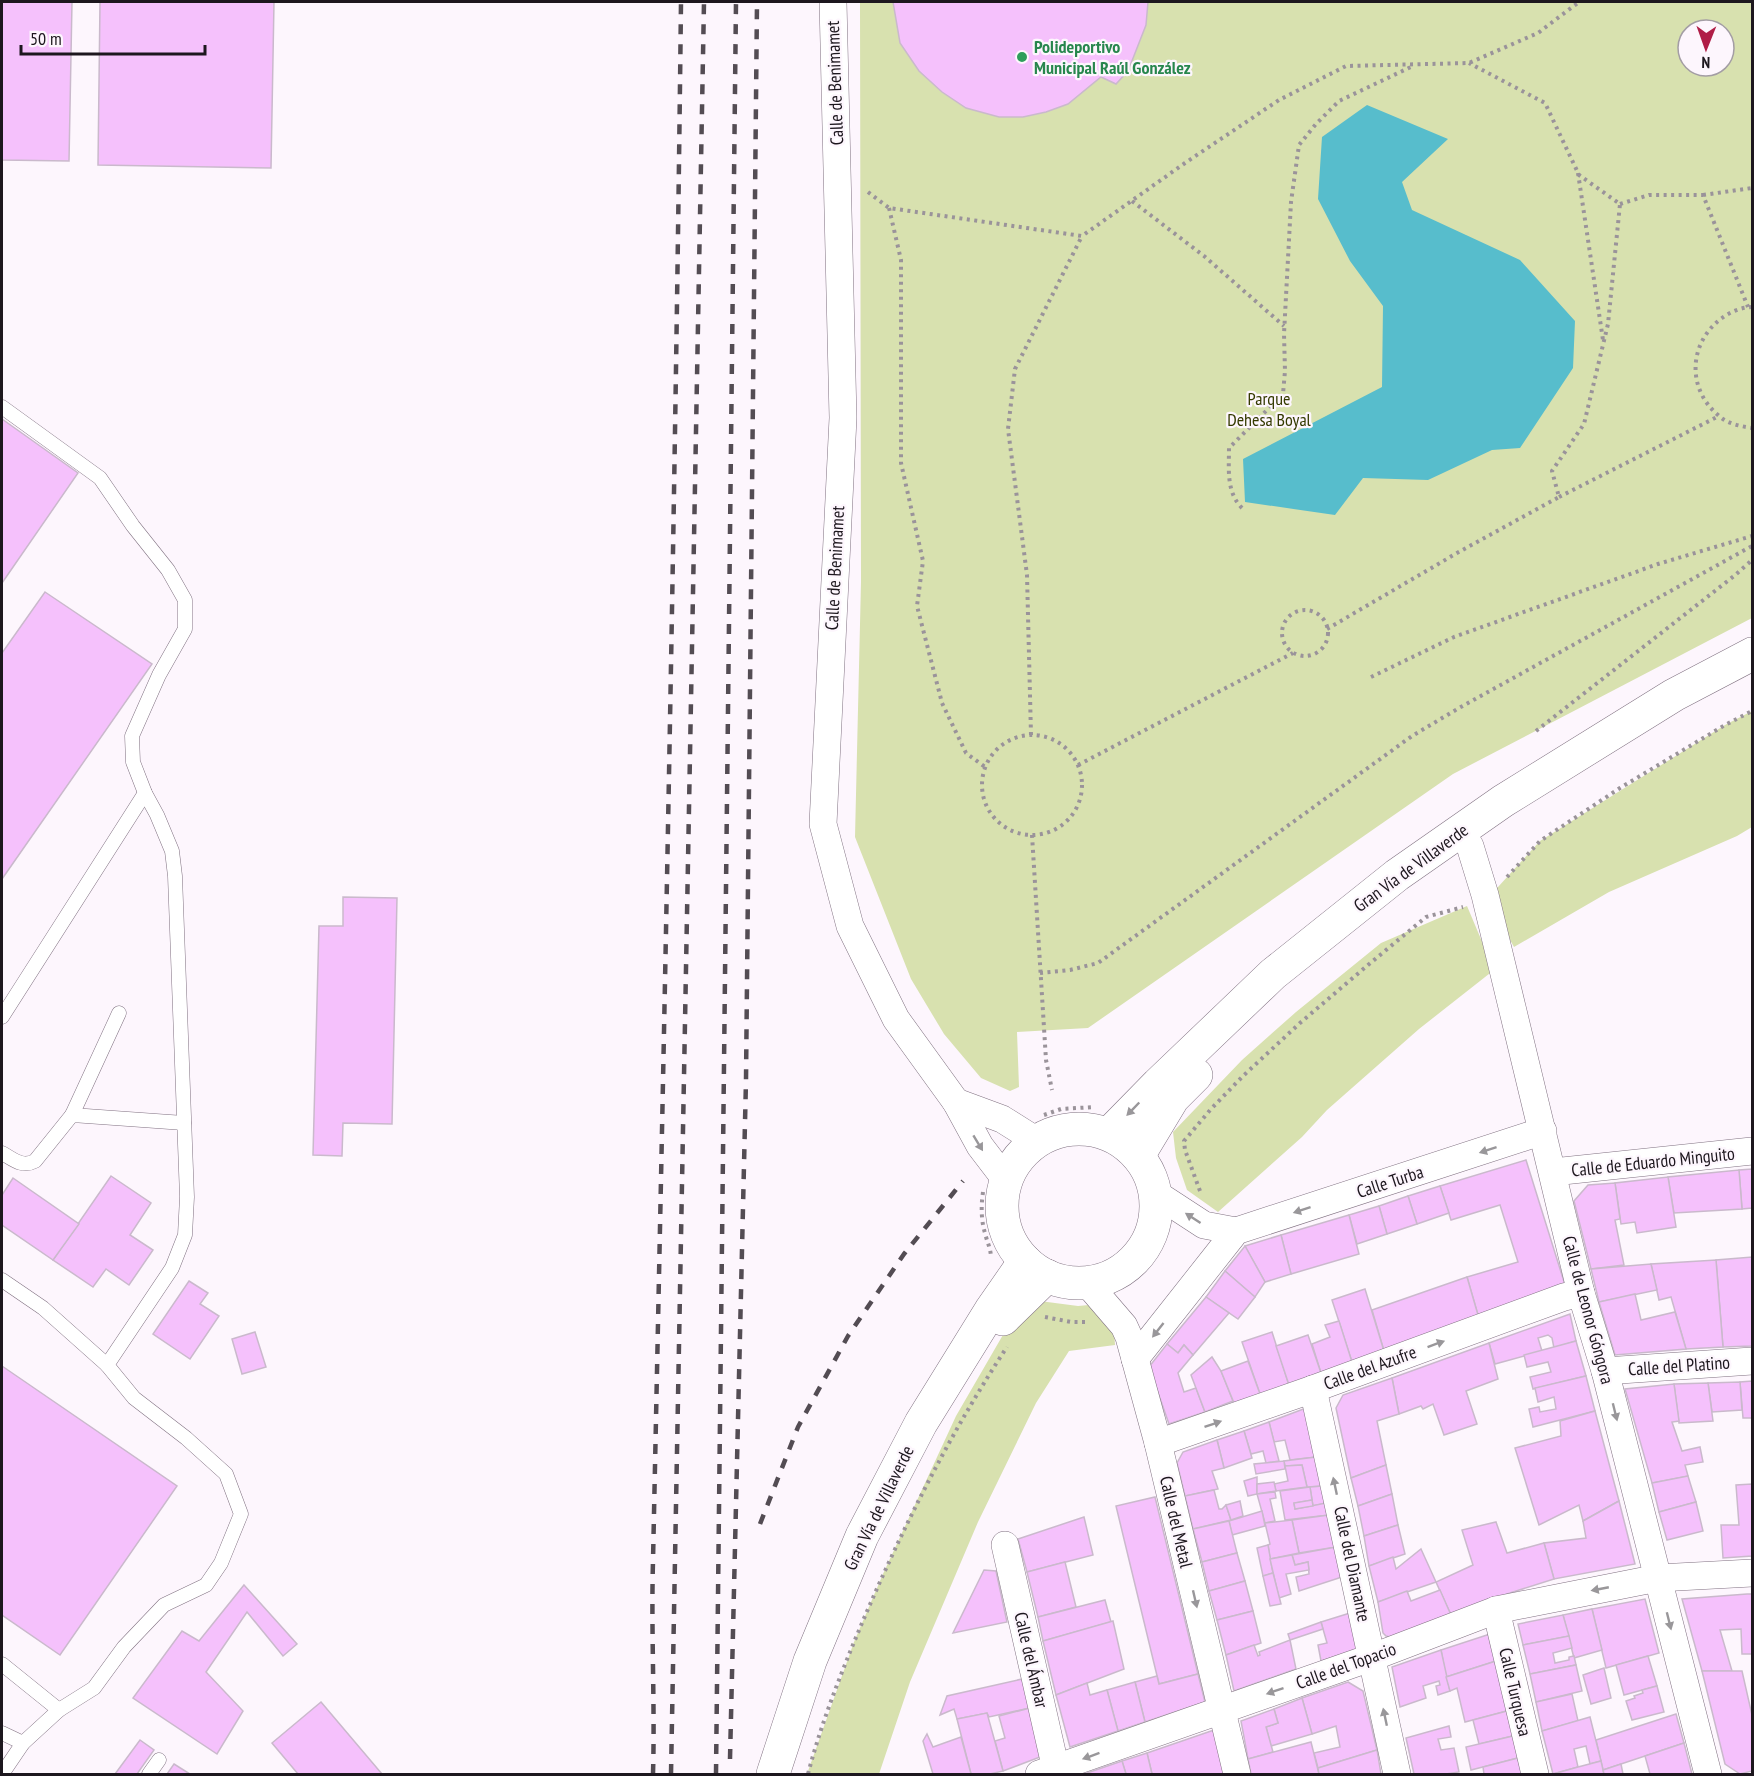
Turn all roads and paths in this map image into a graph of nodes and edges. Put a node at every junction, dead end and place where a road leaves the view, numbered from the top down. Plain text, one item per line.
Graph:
1 (833, 2) edge
2 (1579, 2) edge
3 (1469, 63) junction
4 (1416, 64) junction
5 (1577, 169) junction
6 (1752, 188) edge
7 (868, 192) dead end
8 (1703, 195) junction
9 (1132, 200) junction
10 (1620, 204) junction
11 (889, 208) junction
12 (1082, 236) junction
13 (1750, 307) edge
14 (1284, 326) junction
15 (1603, 343) junction
16 (2, 407) edge
17 (1719, 416) junction
18 (1752, 428) edge
19 (1559, 497) junction
20 (1242, 508) dead end
21 (1752, 536) edge
22 (1752, 546) edge
23 (1752, 560) edge
24 (1327, 628) junction
25 (1293, 652) junction
26 (1752, 654) edge
27 (1752, 673) edge
28 (1371, 677) dead end
29 (1752, 711) edge
30 (1536, 731) dead end
31 (1031, 735) junction
32 (1078, 765) junction
33 (985, 766) junction
34 (145, 793) junction
35 (1032, 835) junction
36 (1470, 846) junction
37 (1505, 879) dead end
38 (1467, 906) dead end
39 (1040, 973) junction
40 (119, 1013) dead end
41 (2, 1017) edge
42 (1052, 1090) dead end
43 (956, 1102) junction
44 (72, 1115) junction
45 (184, 1123) junction
46 (1543, 1131) junction
47 (1109, 1134) junction
48 (1037, 1141) junction
49 (1752, 1151) edge
50 (2, 1153) edge
51 (1138, 1156) junction
52 (1553, 1172) junction
53 (995, 1182) junction
54 (1155, 1193) junction
55 (1203, 1200) dead end
56 (1236, 1231) junction
57 (991, 1261) dead end
58 (1036, 1269) junction
59 (2, 1280) edge
60 (1088, 1282) junction
61 (1581, 1293) junction
62 (1044, 1316) dead end
63 (1124, 1326) junction
64 (1012, 1339) dead end
65 (1135, 1359) junction
66 (1752, 1361) edge
67 (107, 1365) junction
68 (1605, 1371) junction
69 (1313, 1389) junction
70 (1158, 1443) junction
71 (1005, 1545) dead end
72 (1752, 1573) edge
73 (1658, 1578) junction
74 (1496, 1610) junction
75 (1373, 1657) junction
76 (2, 1664) edge
77 (59, 1710) junction
78 (1221, 1710) junction
79 (2, 1733) edge
80 (23, 1743) junction
81 (159, 1760) dead end
82 (1050, 1772) edge
83 (2, 1774) edge
84 (150, 1774) edge
85 (773, 1774) edge
86 (782, 1774) edge
87 (808, 1774) edge
88 (1237, 1774) edge
89 (1398, 1774) edge
90 (1535, 1774) edge
91 (1708, 1774) edge

1 - 43 street, Calle de Benimamet
2 - 3 path
3 - 4 path
3 - 5 path
4 - 9 path
4 - 14 path
5 - 10 path
5 - 15 path
6 - 8 path
7 - 11 path
8 - 10 path
8 - 13 path
9 - 12 path
9 - 14 path
10 - 15 path
11 - 12 path
11 - 33 path
12 - 31 path
13 - 17 path
14 - 20 path
15 - 19 path
16 - 34 lane
17 - 18 path
17 - 19 path
19 - 24 path
21 - 28 path
22 - 39 path
23 - 30 path
24 - 25 path
24 - 25 path
25 - 32 path
26 -> 47 street, Gran Vía de Villaverde
27 - 36 street, Gran Vía de Villaverde
29 - 37 path
31 - 32 path
31 - 33 path
32 - 35 path
33 - 35 path
34 - 41 lane
34 - 45 lane
35 - 39 path
36 - 46 street, Calle de Leonor Góngora
36 - 51 street, Gran Vía de Villaverde
38 - 55 path
39 - 42 path
40 - 44 lane
43 - 48 street
43 -> 53 street, Calle de Benimamet
44 - 45 lane
44 - 50 lane
45 - 67 lane
46 - 52 street, Calle de Leonor Góngora
46 -> 56 street, Calle Turba
47 - 48 street
47 - 51 street
48 - 53 street
49 - 52 street, Calle de Eduardo Minguito
51 - 54 street
52 - 61 street, Calle de Leonor Góngora
53 - 57 path
53 - 58 street
56 -> 54 street, Calle Turba
54 - 60 street
56 -> 65 street
58 - 60 street
58 - 85 street, Gran Vía de Villaverde
58 - 86 street, Gran Vía de Villaverde
59 - 67 lane
60 - 63 street, Calle del Metal
61 - 68 street, Calle de Leonor Góngora
69 -> 61 street, Calle del Azufre
62 - 63 path
63 - 65 street, Calle del Metal
64 - 87 path
65 - 70 street, Calle del Metal
66 - 68 street, Calle del Platino
67 - 77 lane
68 -> 73 street, Calle de Leonor Góngora
70 -> 69 street, Calle del Azufre
75 -> 69 street, Calle del Diamante
70 -> 78 street, Calle del Metal
71 - 82 street, Calle del Ámbar
72 - 73 street, Calle del Topacio
73 -> 74 street, Calle del Topacio
73 -> 91 street, Calle de Leonor Góngora
74 - 75 street, Calle del Topacio
74 - 90 street, Calle Turquesa
75 -> 78 street, Calle del Topacio
89 -> 75 street, Calle del Diamante
76 - 77 lane
77 - 80 lane
78 -> 82 street, Calle del Topacio
78 - 88 street, Calle del Metal
79 - 80 lane
80 - 83 lane
81 - 84 lane

